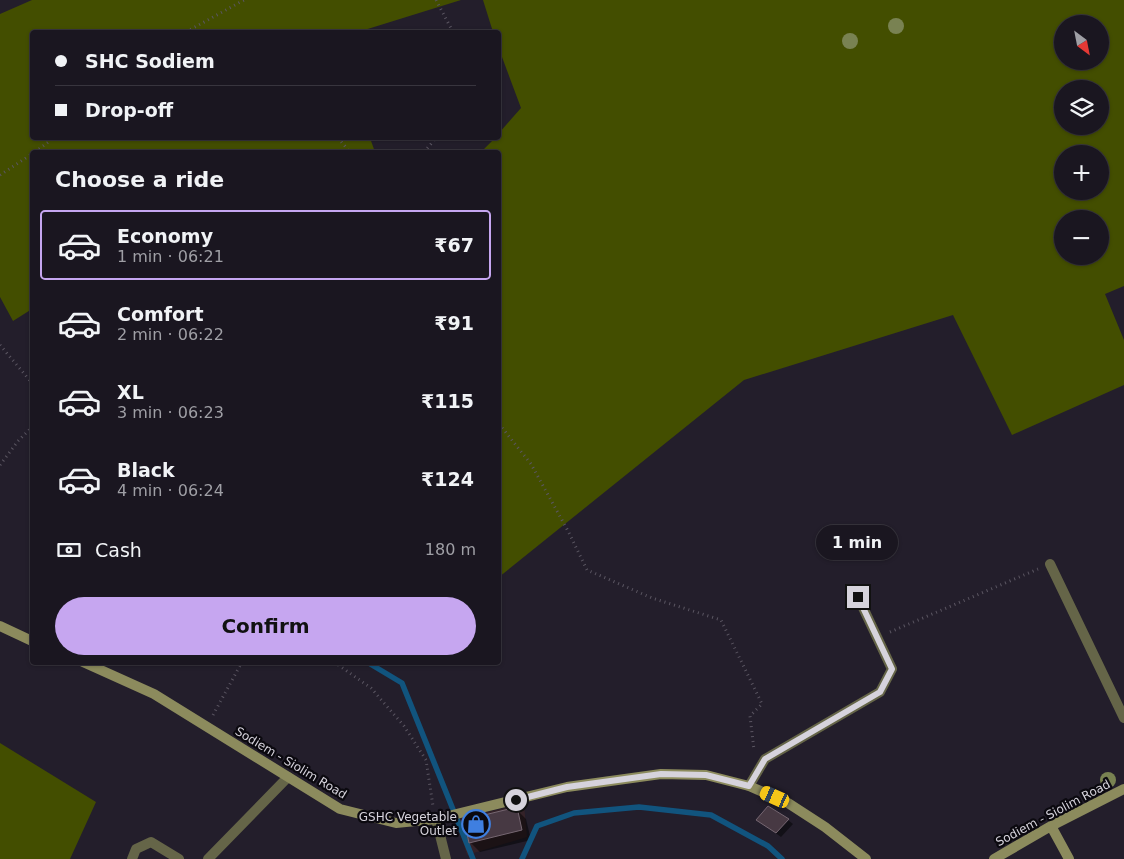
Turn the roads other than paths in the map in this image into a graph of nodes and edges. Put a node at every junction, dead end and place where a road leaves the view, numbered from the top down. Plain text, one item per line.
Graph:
1 (1050, 564) road end
2 (858, 597) dead end
3 (0, 626) edge
4 (30, 639) edge
5 (89, 665) edge
6 (1124, 718) edge
7 (288, 777) junction
8 (749, 786) junction
9 (1124, 789) edge
10 (441, 818) junction
11 (1051, 826) junction
12 (132, 859) edge
13 (179, 859) edge
14 (208, 859) edge
15 (446, 859) edge
16 (866, 859) edge
17 (994, 859) edge
18 (1069, 859) edge

1 - 6 street
2 - 8 street
3 - 4 main road
5 - 7 main road, Sodiem - Siolim Road
7 - 10 main road, Sodiem - Siolim Road
7 - 14 street
8 - 10 main road, Sodiem - Siolim Road
8 - 16 main road, Sodiem - Siolim Road
9 - 11 main road, Sodiem - Siolim Road
10 - 15 street
11 - 17 main road, Sodiem - Siolim Road
11 - 18 main road
12 - 13 street

